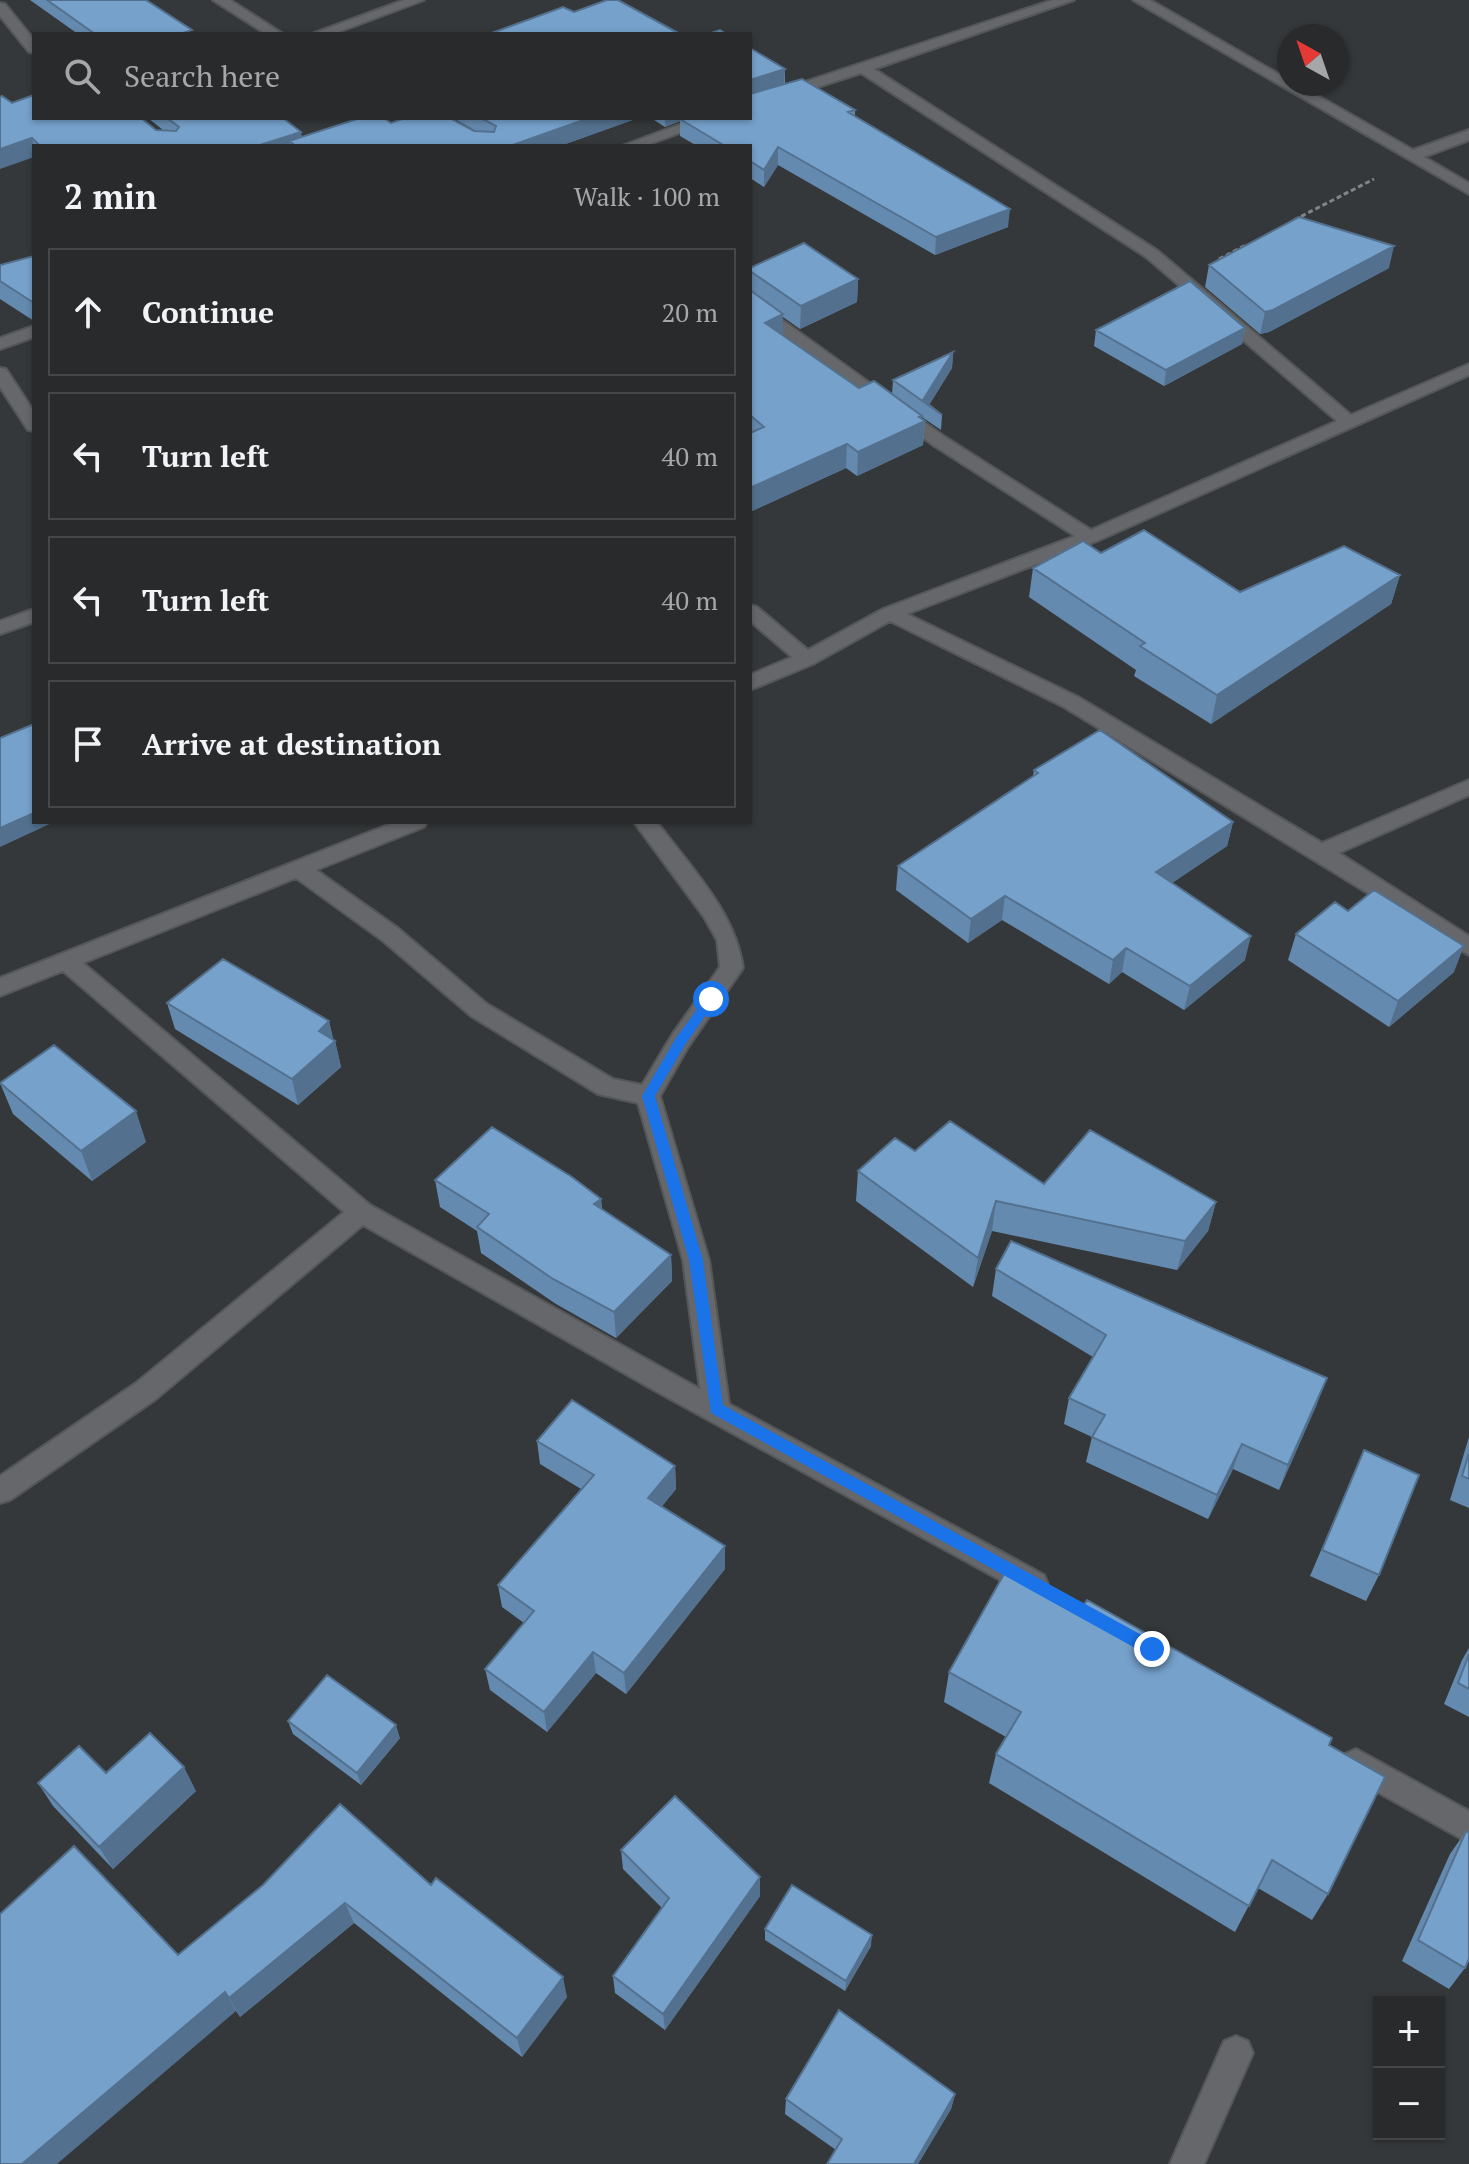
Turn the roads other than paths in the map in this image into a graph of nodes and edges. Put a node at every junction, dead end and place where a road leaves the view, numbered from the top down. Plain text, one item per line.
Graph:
1 (220, 0) edge
2 (417, 0) edge
3 (1067, 0) edge
4 (1140, 0) edge
5 (0, 7) edge
6 (273, 32) edge
7 (325, 32) edge
8 (32, 47) edge
9 (861, 67) junction
10 (752, 104) edge
11 (706, 120) edge
12 (1469, 135) edge
13 (636, 144) edge
14 (1418, 157) junction
15 (1469, 189) edge
16 (752, 303) edge
17 (32, 332) edge
18 (0, 344) edge
19 (1469, 369) edge
20 (0, 373) edge
21 (1347, 421) junction
22 (32, 423) edge
23 (1090, 537) junction
24 (752, 613) edge
25 (890, 613) junction
26 (32, 616) edge
27 (0, 628) edge
28 (806, 659) junction
29 (752, 682) edge
30 (1469, 787) edge
31 (411, 824) edge
32 (646, 824) edge
33 (1321, 852) junction
34 (299, 869) junction
35 (1469, 947) edge
36 (66, 961) junction
37 (0, 987) edge
38 (648, 1096) junction
39 (361, 1212) junction
40 (716, 1409) junction
41 (0, 1491) edge
42 (1057, 1596) edge
43 (1331, 1750) edge
44 (1469, 1828) edge
45 (1236, 2053) dead end
46 (1187, 2164) edge

1 - 6 street
2 - 7 street
3 - 9 street
4 - 14 street
5 - 8 street
9 - 10 street
9 - 21 street
11 - 13 street
12 - 14 street
14 - 15 street
16 - 23 street
17 - 18 street
19 - 21 street
20 - 22 street
21 - 23 street
23 - 25 street
24 - 28 street
25 - 28 street
25 - 33 street
26 - 27 street
28 - 29 street
30 - 33 street
31 - 34 street
32 - 38 street
33 - 35 street
34 - 36 street
34 - 38 street
36 - 37 street
36 - 39 street
38 - 40 street
39 - 40 street
39 - 41 street
40 - 42 street
43 - 44 street
45 - 46 street

